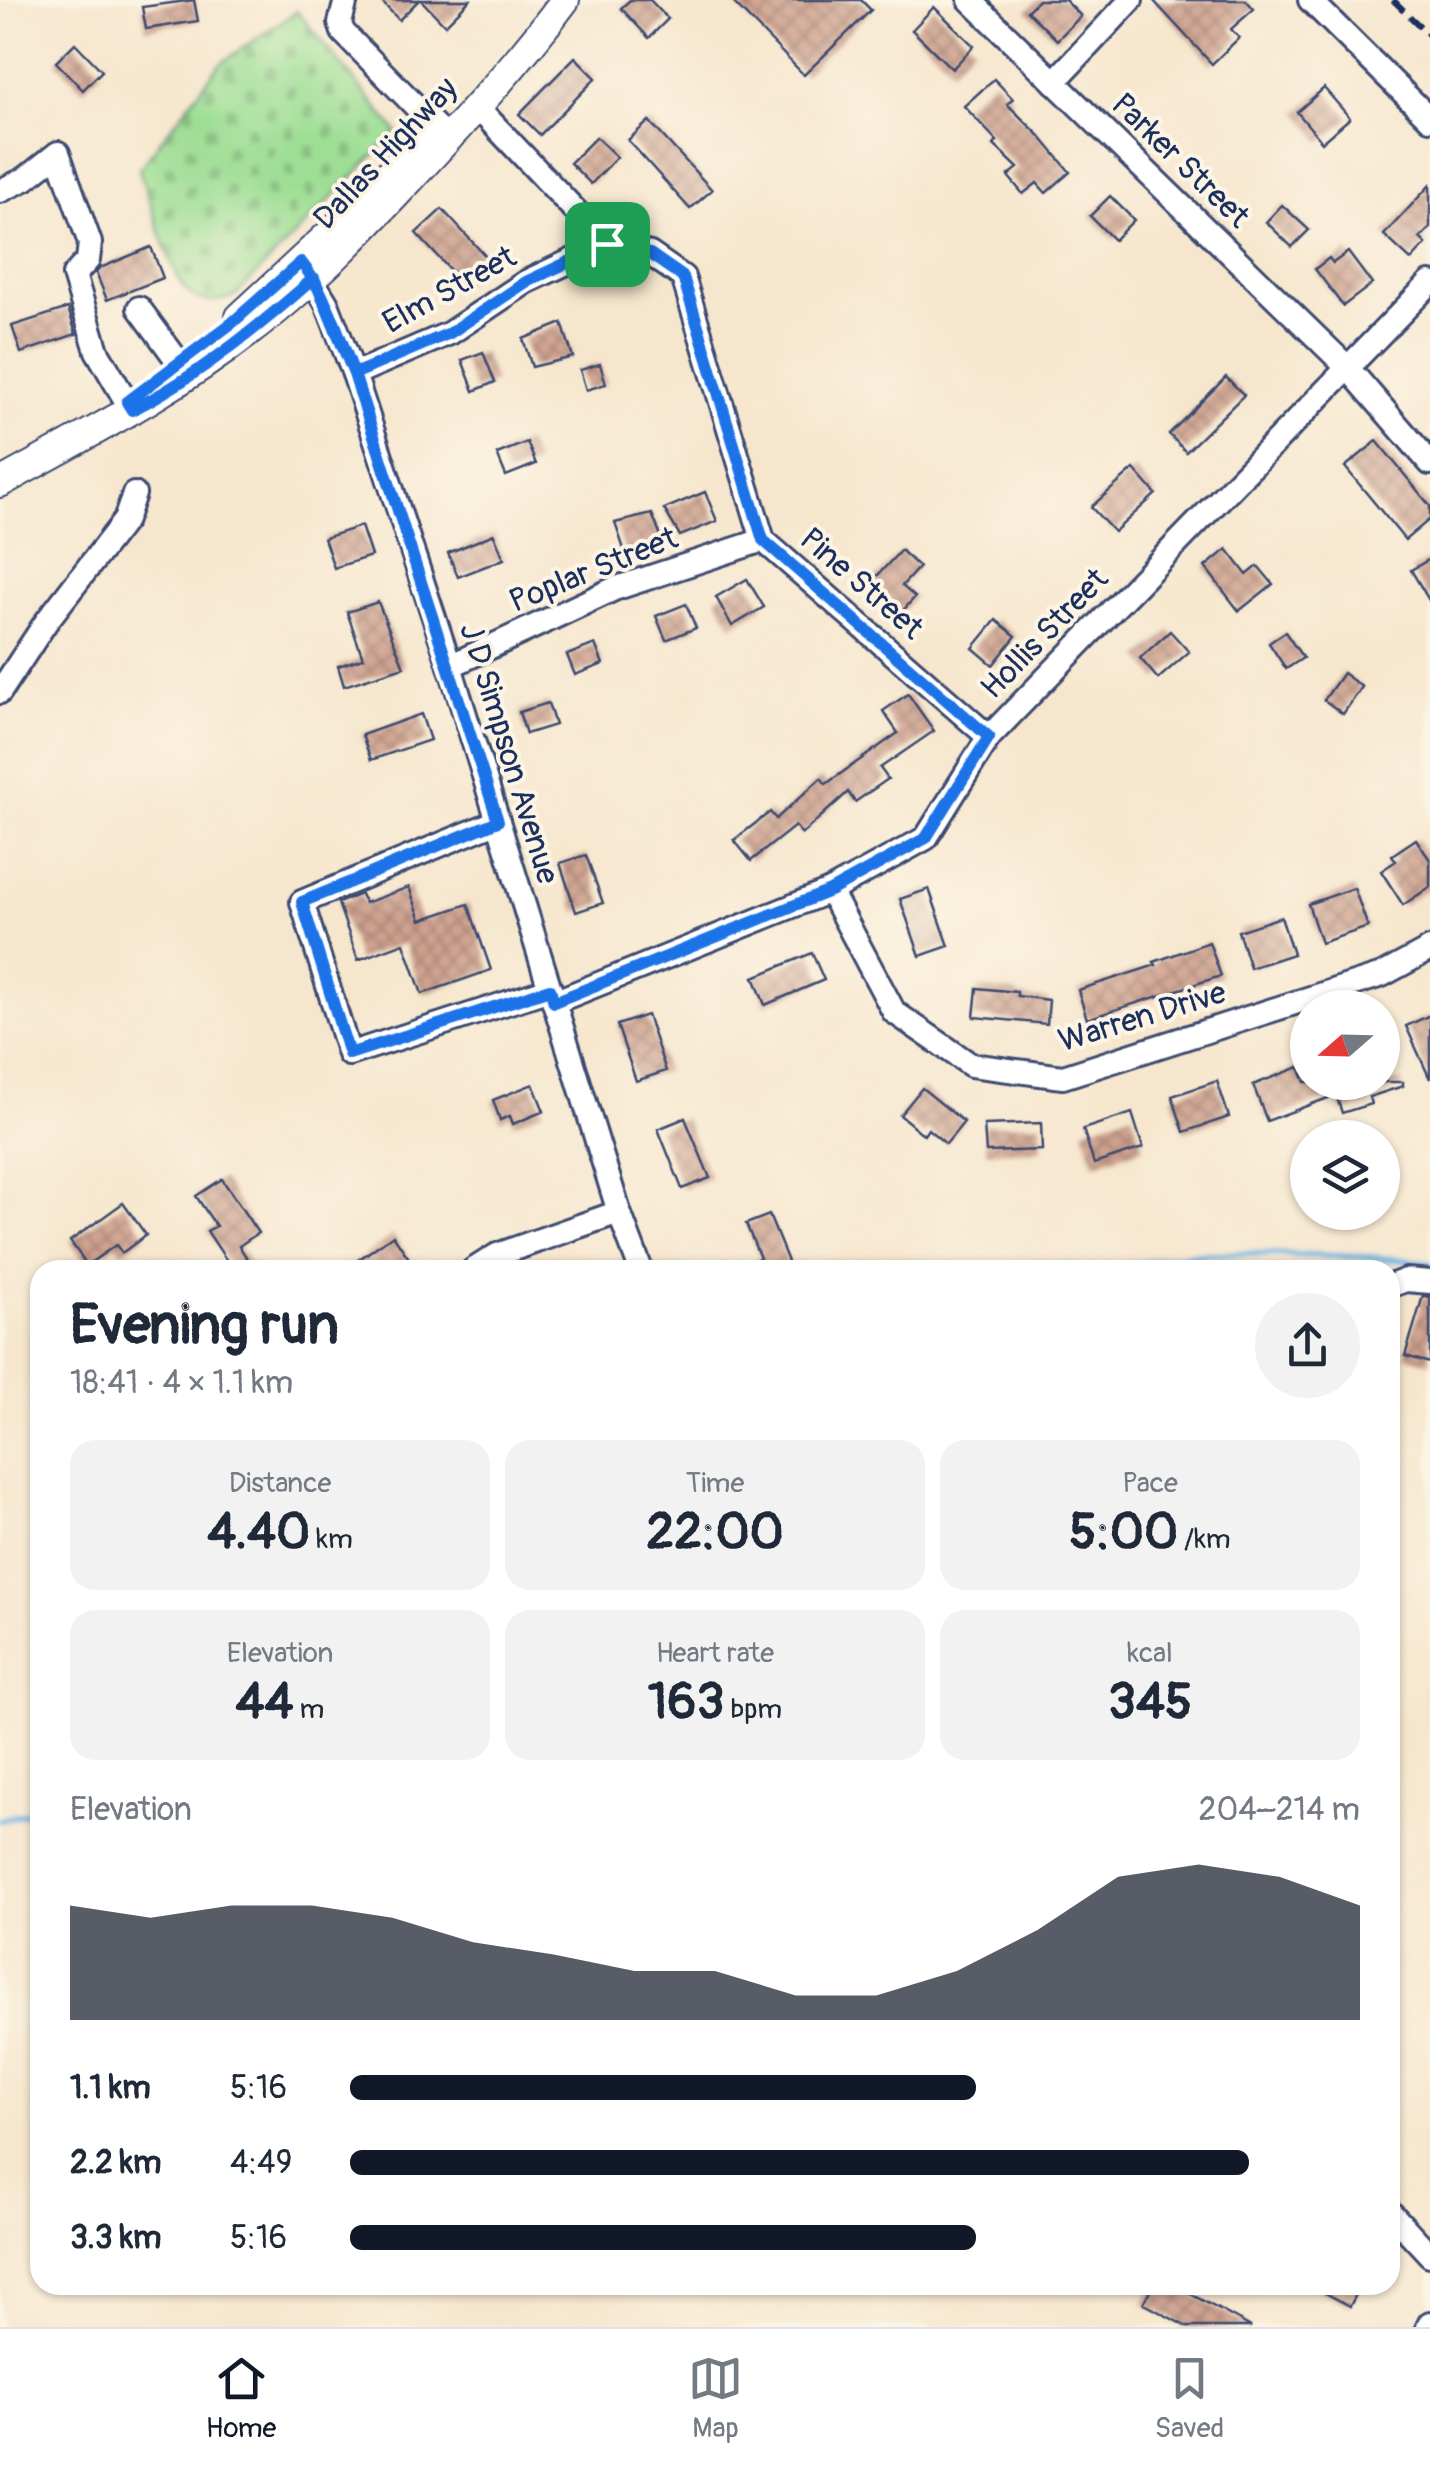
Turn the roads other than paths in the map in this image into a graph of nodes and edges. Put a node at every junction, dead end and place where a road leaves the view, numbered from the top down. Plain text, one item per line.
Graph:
1 (346, 0) edge
2 (564, 0) edge
3 (970, 0) edge
4 (1131, 0) edge
5 (1310, 0) edge
6 (1054, 82) junction
7 (477, 107) junction
8 (1430, 119) edge
9 (435, 126) junction
10 (0, 191) edge
11 (607, 244) junction
12 (307, 270) junction
13 (1430, 283) edge
14 (138, 308) dead end
15 (180, 364) junction
16 (1347, 366) junction
17 (354, 374) junction
18 (129, 406) junction
19 (1430, 463) edge
20 (0, 483) edge
21 (134, 494) dead end
22 (763, 540) junction
23 (450, 666) junction
24 (0, 692) edge
25 (989, 737) junction
26 (498, 821) junction
27 (830, 891) junction
28 (1430, 949) edge
29 (552, 996) junction
30 (619, 1212) junction
31 (488, 1260) edge
32 (637, 1260) edge
33 (1400, 1282) edge
34 (1430, 1282) edge
35 (1400, 2223) edge
36 (1430, 2255) edge

1 - 9 street
2 - 7 main road, Dallas Highway
2 - 9 main road, Dallas Highway
3 - 6 street, Parker Street
4 - 6 street
5 - 8 street
6 - 16 street, Parker Street
7 - 11 street
7 - 12 main road, Dallas Highway
9 - 12 main road, Dallas Highway
10 - 18 street
11 - 17 street, Elm Street
11 - 22 street, Pine Street
12 - 15 main road, Dallas Highway
12 - 17 street, J D Simpson Avenue
12 - 18 main road, Dallas Highway
13 - 16 street, Hollis Street
14 - 15 street
15 - 18 main road, Dallas Highway
16 - 19 street, Parker Street
16 - 25 street, Hollis Street
17 - 23 street, J D Simpson Avenue
18 - 20 main road, Dallas Highway
21 - 24 street
22 - 23 street, Poplar Street
22 - 25 street, Pine Street
23 - 26 street, J D Simpson Avenue
25 - 27 street, Hollis Street
26 - 29 street, J D Simpson Avenue
26 - 29 street, Hollis Street
27 - 28 street, Warren Drive
27 - 29 street, Hollis Street
29 - 30 street, J D Simpson Avenue
30 - 31 street
30 - 32 street, J D Simpson Avenue
33 - 34 street
35 - 36 street

